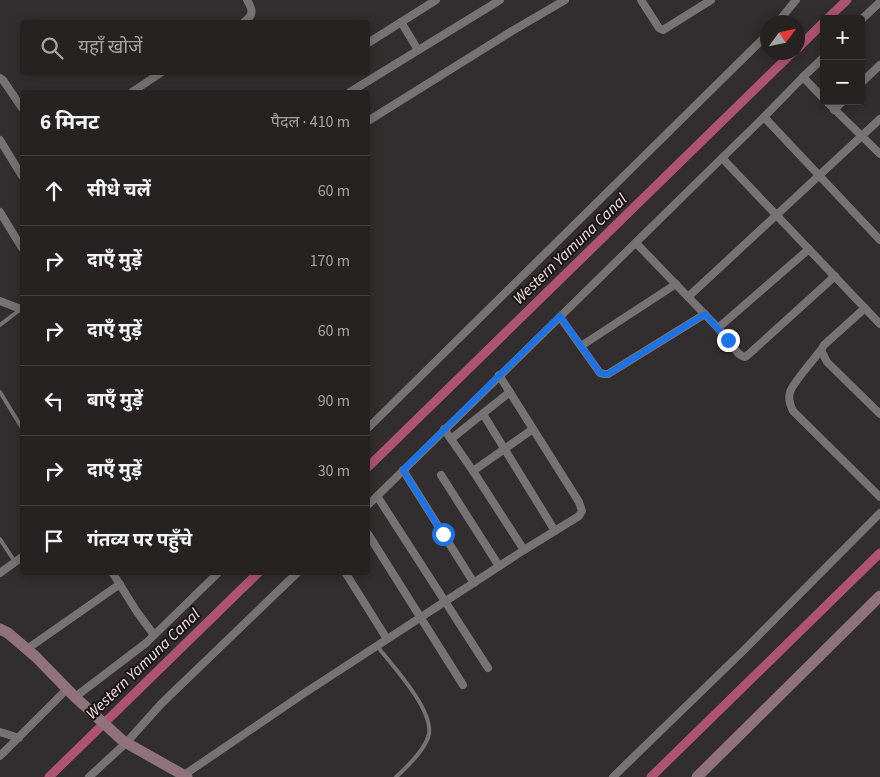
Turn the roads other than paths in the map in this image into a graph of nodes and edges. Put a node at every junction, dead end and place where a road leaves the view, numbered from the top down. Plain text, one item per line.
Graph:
1 (247, 0) edge
2 (436, 0) edge
3 (500, 0) edge
4 (565, 0) edge
5 (640, 0) edge
6 (711, 0) edge
7 (796, 0) edge
8 (880, 2) edge
9 (784, 15) edge
10 (865, 16) edge
11 (247, 20) edge
12 (401, 22) junction
13 (370, 41) edge
14 (760, 42) edge
15 (418, 50) junction
16 (821, 60) edge
17 (880, 65) edge
18 (158, 75) edge
19 (803, 77) junction
20 (0, 78) edge
21 (865, 79) edge
22 (135, 90) edge
23 (353, 90) edge
24 (820, 95) edge
25 (20, 105) edge
26 (830, 105) edge
27 (839, 105) edge
28 (834, 110) junction
29 (764, 117) junction
30 (880, 119) edge
31 (370, 120) edge
32 (862, 136) junction
33 (0, 140) edge
34 (880, 154) edge
35 (722, 158) junction
36 (20, 173) edge
37 (820, 176) junction
38 (0, 212) edge
39 (777, 216) junction
40 (880, 240) edge
41 (636, 243) junction
42 (20, 245) edge
43 (809, 249) junction
44 (835, 276) junction
45 (676, 284) junction
46 (688, 297) junction
47 (0, 300) edge
48 (20, 308) edge
49 (865, 308) junction
50 (20, 310) edge
51 (880, 312) edge
52 (705, 314) junction
53 (560, 316) junction
54 (873, 317) junction
55 (880, 324) edge
56 (0, 325) edge
57 (718, 328) junction
58 (581, 346) junction
59 (820, 350) junction
60 (499, 375) junction
61 (0, 392) edge
62 (510, 392) junction
63 (483, 414) junction
64 (880, 414) edge
65 (20, 425) edge
66 (370, 426) edge
67 (444, 429) junction
68 (534, 429) junction
69 (451, 439) junction
70 (505, 449) junction
71 (403, 470) junction
72 (473, 471) junction
73 (441, 475) dead end
74 (377, 496) junction
75 (880, 497) edge
76 (370, 503) edge
77 (880, 513) edge
78 (555, 531) junction
79 (370, 537) edge
80 (0, 539) edge
81 (524, 550) junction
82 (20, 558) edge
83 (15, 562) junction
84 (499, 566) junction
85 (0, 573) edge
86 (114, 575) edge
87 (207, 575) edge
88 (216, 575) edge
89 (295, 575) edge
90 (347, 575) edge
91 (211, 580) junction
92 (474, 583) junction
93 (120, 584) junction
94 (880, 596) edge
95 (445, 602) junction
96 (420, 618) junction
97 (0, 628) edge
98 (154, 634) junction
99 (387, 640) junction
100 (377, 646) junction
101 (27, 650) junction
102 (488, 668) dead end
103 (463, 685) dead end
104 (74, 696) junction
105 (0, 732) edge
106 (19, 738) junction
107 (125, 742) junction
108 (0, 756) edge
109 (170, 773) edge
110 (185, 776) edge
111 (89, 777) edge
112 (396, 777) edge
113 (613, 777) edge
114 (697, 777) edge

1 - 11 street
2 - 12 street
3 - 15 street
4 - 31 street
5 - 6 street
7 - 9 street
8 - 10 street
12 - 13 street
12 - 15 street
14 - 66 street
15 - 23 street
16 - 19 street
17 - 21 street
18 - 22 street
19 - 24 street
19 - 29 street
20 - 25 street
26 - 28 street
27 - 28 street
28 - 32 street
29 - 35 street
29 - 37 street
30 - 32 street
32 - 34 street
32 - 37 street
33 - 36 street
35 - 39 street
35 - 41 street
37 - 39 street
37 - 40 street
38 - 42 street
39 - 43 street
39 - 46 street
41 - 45 street
41 - 53 street
43 - 44 street
43 - 57 street
44 - 49 street
44 - 57 street
45 - 46 street
45 - 58 street
46 - 52 street
47 - 48 street
49 - 54 street
49 - 59 street
50 - 56 lane
51 - 54 street
52 - 57 street
52 - 58 street
53 - 58 street
53 - 60 street
54 - 55 street
59 - 64 street
59 - 75 street
60 - 62 street
60 - 67 street
61 - 65 lane
62 - 63 street
62 - 68 street
63 - 69 street
63 - 70 street
67 - 69 street
67 - 71 street
68 - 70 street
68 - 78 street
69 - 72 street
70 - 72 street
70 - 78 street
71 - 74 street
71 - 92 street
72 - 81 street
73 - 84 street
74 - 76 street
74 - 95 street
77 - 113 street
78 - 81 street
79 - 96 street
80 - 83 lane
81 - 84 street
82 - 83 street
83 - 85 street
84 - 92 street
86 - 93 street
87 - 91 street
88 - 91 street
89 - 107 street
90 - 99 street
91 - 98 street
92 - 95 street
93 - 98 street
93 - 101 street
94 - 114 main road
95 - 96 street
95 - 102 street
96 - 99 street
96 - 103 street
97 - 101 main road
98 - 104 street
99 - 100 street
100 - 110 street
100 - 112 lane
101 - 104 main road
104 - 106 street
104 - 107 main road
105 - 106 street
106 - 108 street
107 - 109 main road
107 - 111 street
109 - 110 main road

